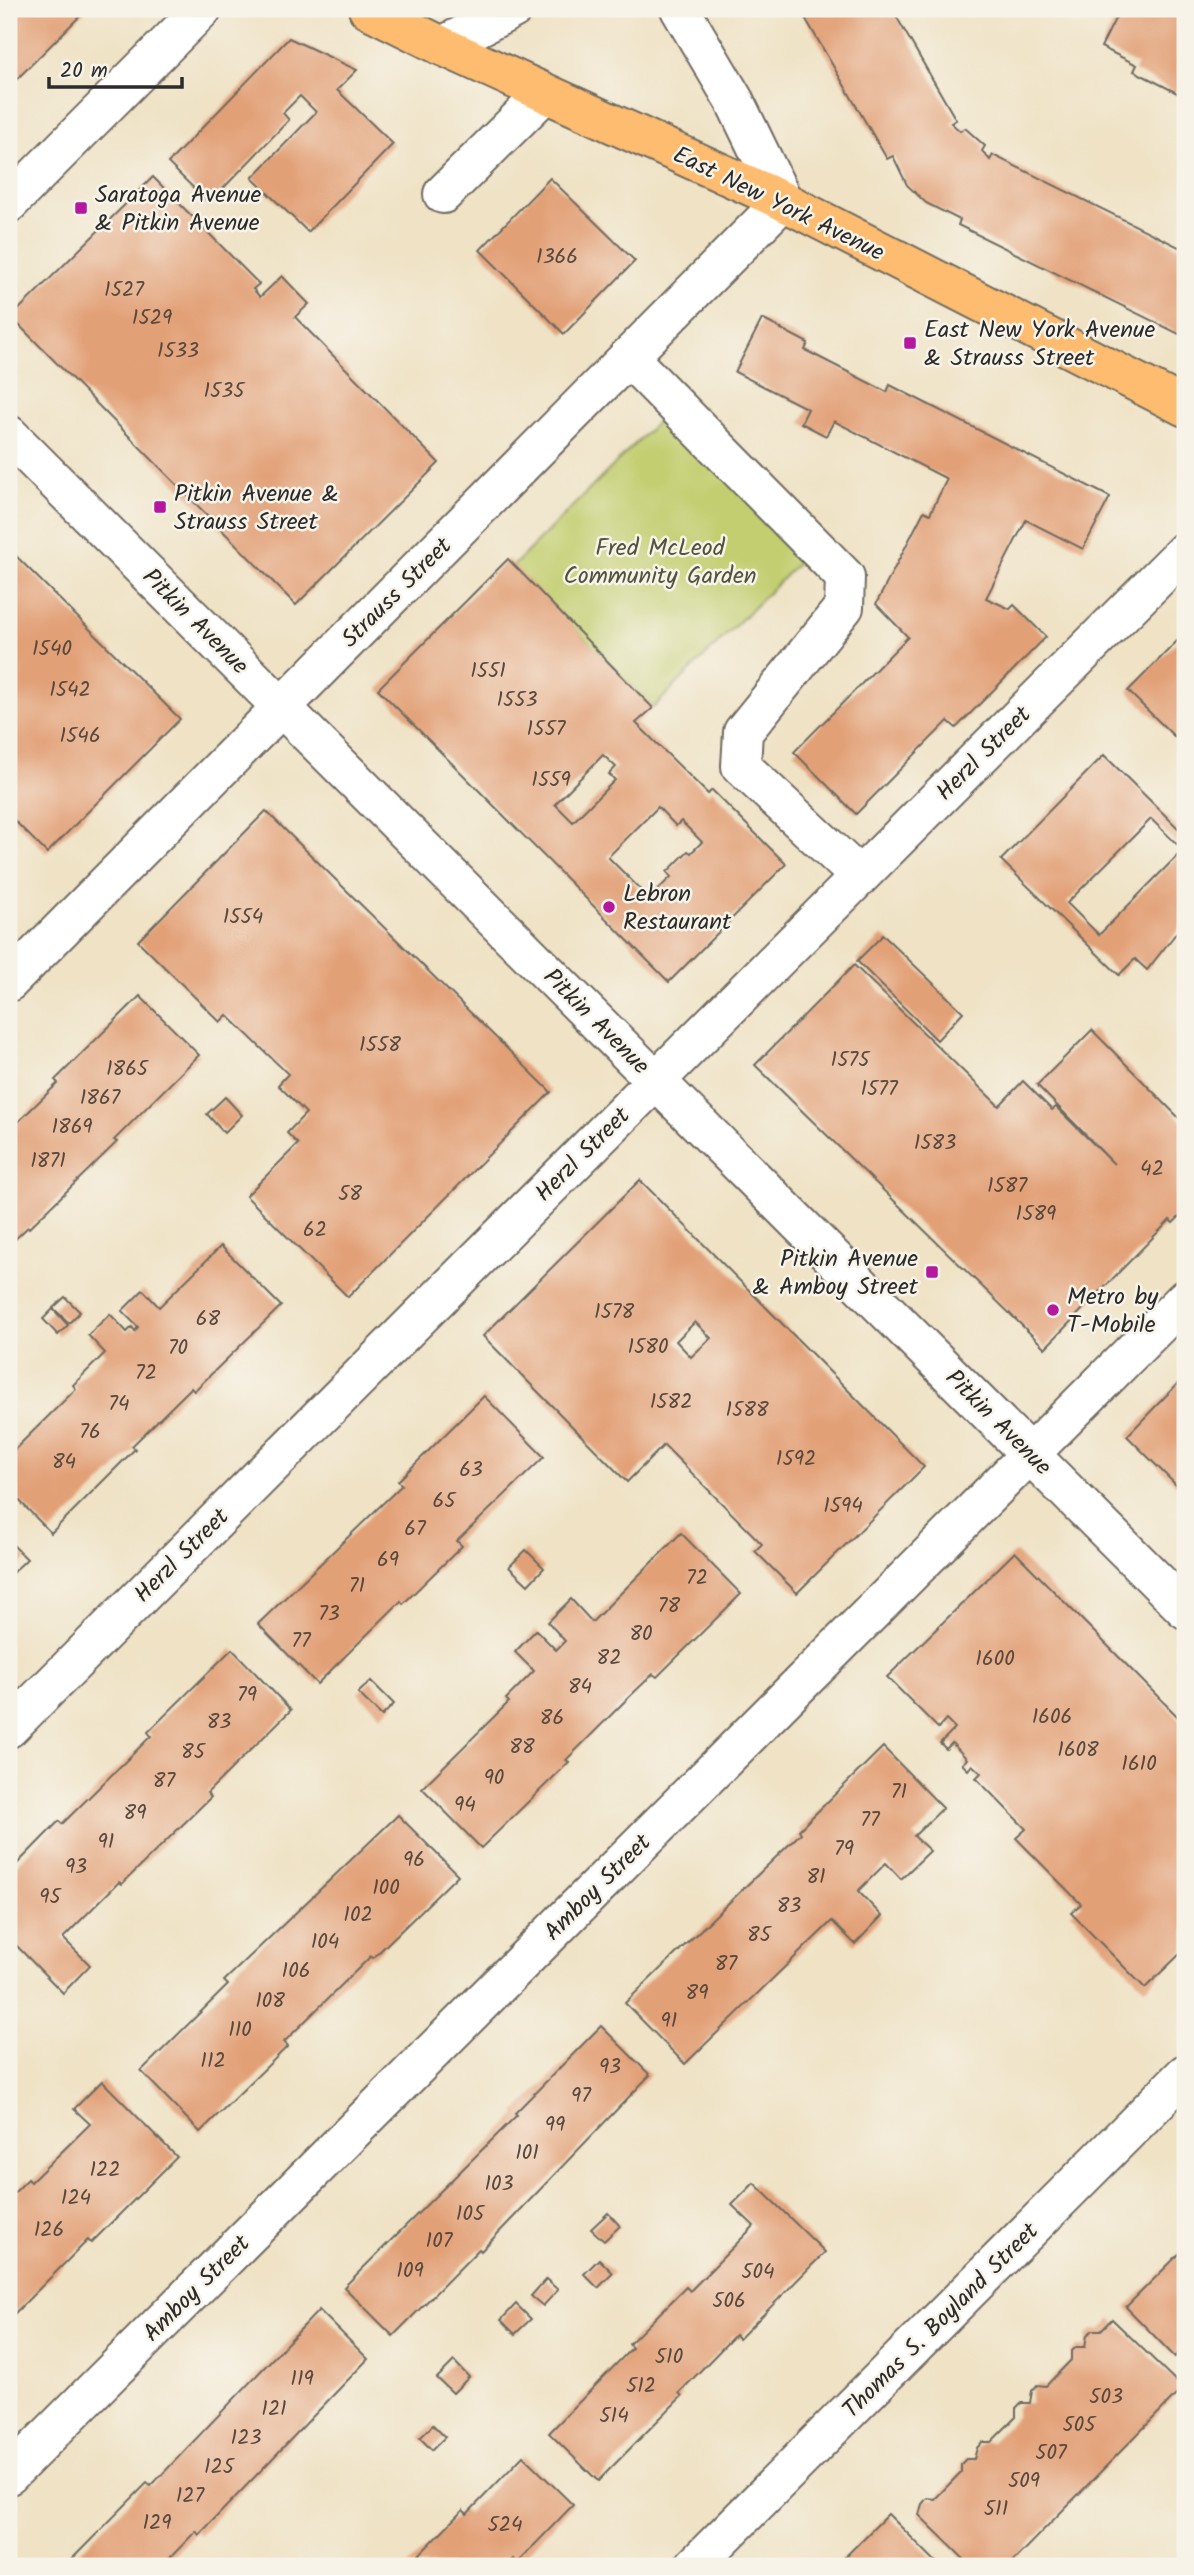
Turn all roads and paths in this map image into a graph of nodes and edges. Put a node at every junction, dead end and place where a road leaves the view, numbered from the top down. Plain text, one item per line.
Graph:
1 (202, 9) edge
2 (368, 9) edge
3 (513, 9) edge
4 (680, 9) edge
5 (442, 46) junction
6 (545, 93) junction
7 (443, 194) dead end
8 (783, 201) junction
9 (9, 203) edge
10 (628, 357) junction
11 (1185, 407) edge
12 (9, 435) edge
13 (1185, 551) edge
14 (282, 707) junction
15 (854, 882) junction
16 (9, 982) edge
17 (656, 1080) junction
18 (1185, 1299) edge
19 (1031, 1454) junction
20 (1185, 1609) edge
21 (9, 1728) edge
22 (1185, 2074) edge
23 (9, 2475) edge
24 (694, 2566) edge

1 - 9 street
2 - 5 main road, East New York Avenue
3 - 5 street
4 - 8 street
5 - 6 main road, East New York Avenue
6 - 7 street
6 - 8 main road, East New York Avenue
8 - 10 street, Strauss Street
8 - 11 main road, East New York Avenue
10 - 14 street, Strauss Street
10 - 15 street
12 - 14 street, Pitkin Avenue
13 - 15 street, Herzl Street
14 - 16 street, Strauss Street
14 - 17 street, Pitkin Avenue
15 - 17 street, Herzl Street
17 - 19 street, Pitkin Avenue
17 - 21 street, Herzl Street
18 - 19 street, Amboy Street
19 - 20 street, Pitkin Avenue
19 - 23 street, Amboy Street
22 - 24 street, Thomas S. Boyland Street

